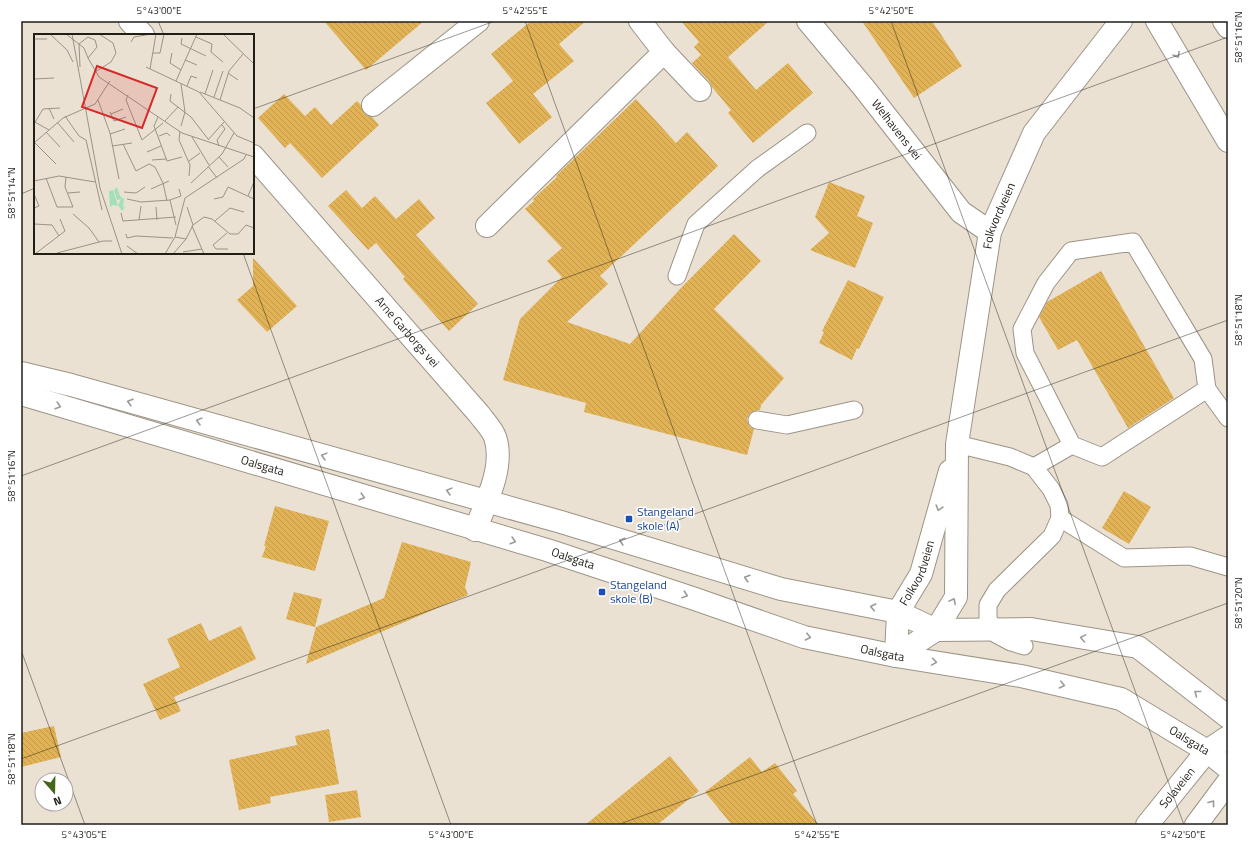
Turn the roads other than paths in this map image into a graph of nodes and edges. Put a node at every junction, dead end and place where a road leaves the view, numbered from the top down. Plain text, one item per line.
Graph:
1 (130, 21) edge
2 (478, 21) edge
3 (640, 21) edge
4 (808, 21) edge
5 (1121, 21) edge
6 (1157, 21) edge
7 (1224, 21) edge
8 (1228, 27) edge
9 (143, 34) edge
10 (664, 52) junction
11 (700, 90) dead end
12 (373, 105) dead end
13 (807, 133) dead end
14 (1228, 141) edge
15 (254, 157) edge
16 (487, 226) dead end
17 (990, 232) junction
18 (677, 276) dead end
19 (21, 373) edge
20 (1207, 390) junction
21 (21, 394) edge
22 (854, 410) dead end
23 (1228, 418) edge
24 (757, 420) dead end
25 (957, 444) junction
26 (1072, 445) junction
27 (1034, 467) junction
28 (487, 501) junction
29 (1060, 518) junction
30 (475, 530) junction
31 (1228, 568) edge
32 (898, 612) junction
33 (936, 630) junction
34 (1024, 646) dead end
35 (896, 656) junction
36 (1228, 717) edge
37 (1228, 737) edge
38 (1207, 751) junction
39 (1228, 768) edge
40 (1228, 782) edge
41 (1147, 825) edge
42 (1196, 825) edge

1 - 9 main road
2 - 12 main road
3 - 10 main road
4 - 17 main road, Welhavens vei
5 - 17 main road, Folkvordveien
6 -> 14 main road
7 - 8 main road
10 - 11 main road
10 - 16 main road
13 - 18 lane
15 - 28 main road, Arne Garborgs vei
17 - 25 main road, Folkvordveien
28 -> 19 main road
20 - 23 lane
20 - 26 lane
20 - 26 lane
21 -> 30 main road, Oalsgata
22 - 24 lane
25 - 27 lane
25 -> 32 main road, Folkvordveien
33 -> 25 main road, Folkvordveien
26 - 27 lane
27 - 29 lane
28 - 30 main road, Arne Garborgs vei
32 -> 28 main road
29 - 31 lane
29 - 34 lane
30 -> 35 main road, Oalsgata
32 - 33 main road
32 - 35 main road, Folkvordveien
33 - 35 main road, Folkvordveien
36 -> 33 main road
35 -> 38 main road, Oalsgata
37 - 38 main road, Solaveien
38 - 39 main road, Oalsgata
38 - 41 main road, Solaveien
42 -> 40 main road

